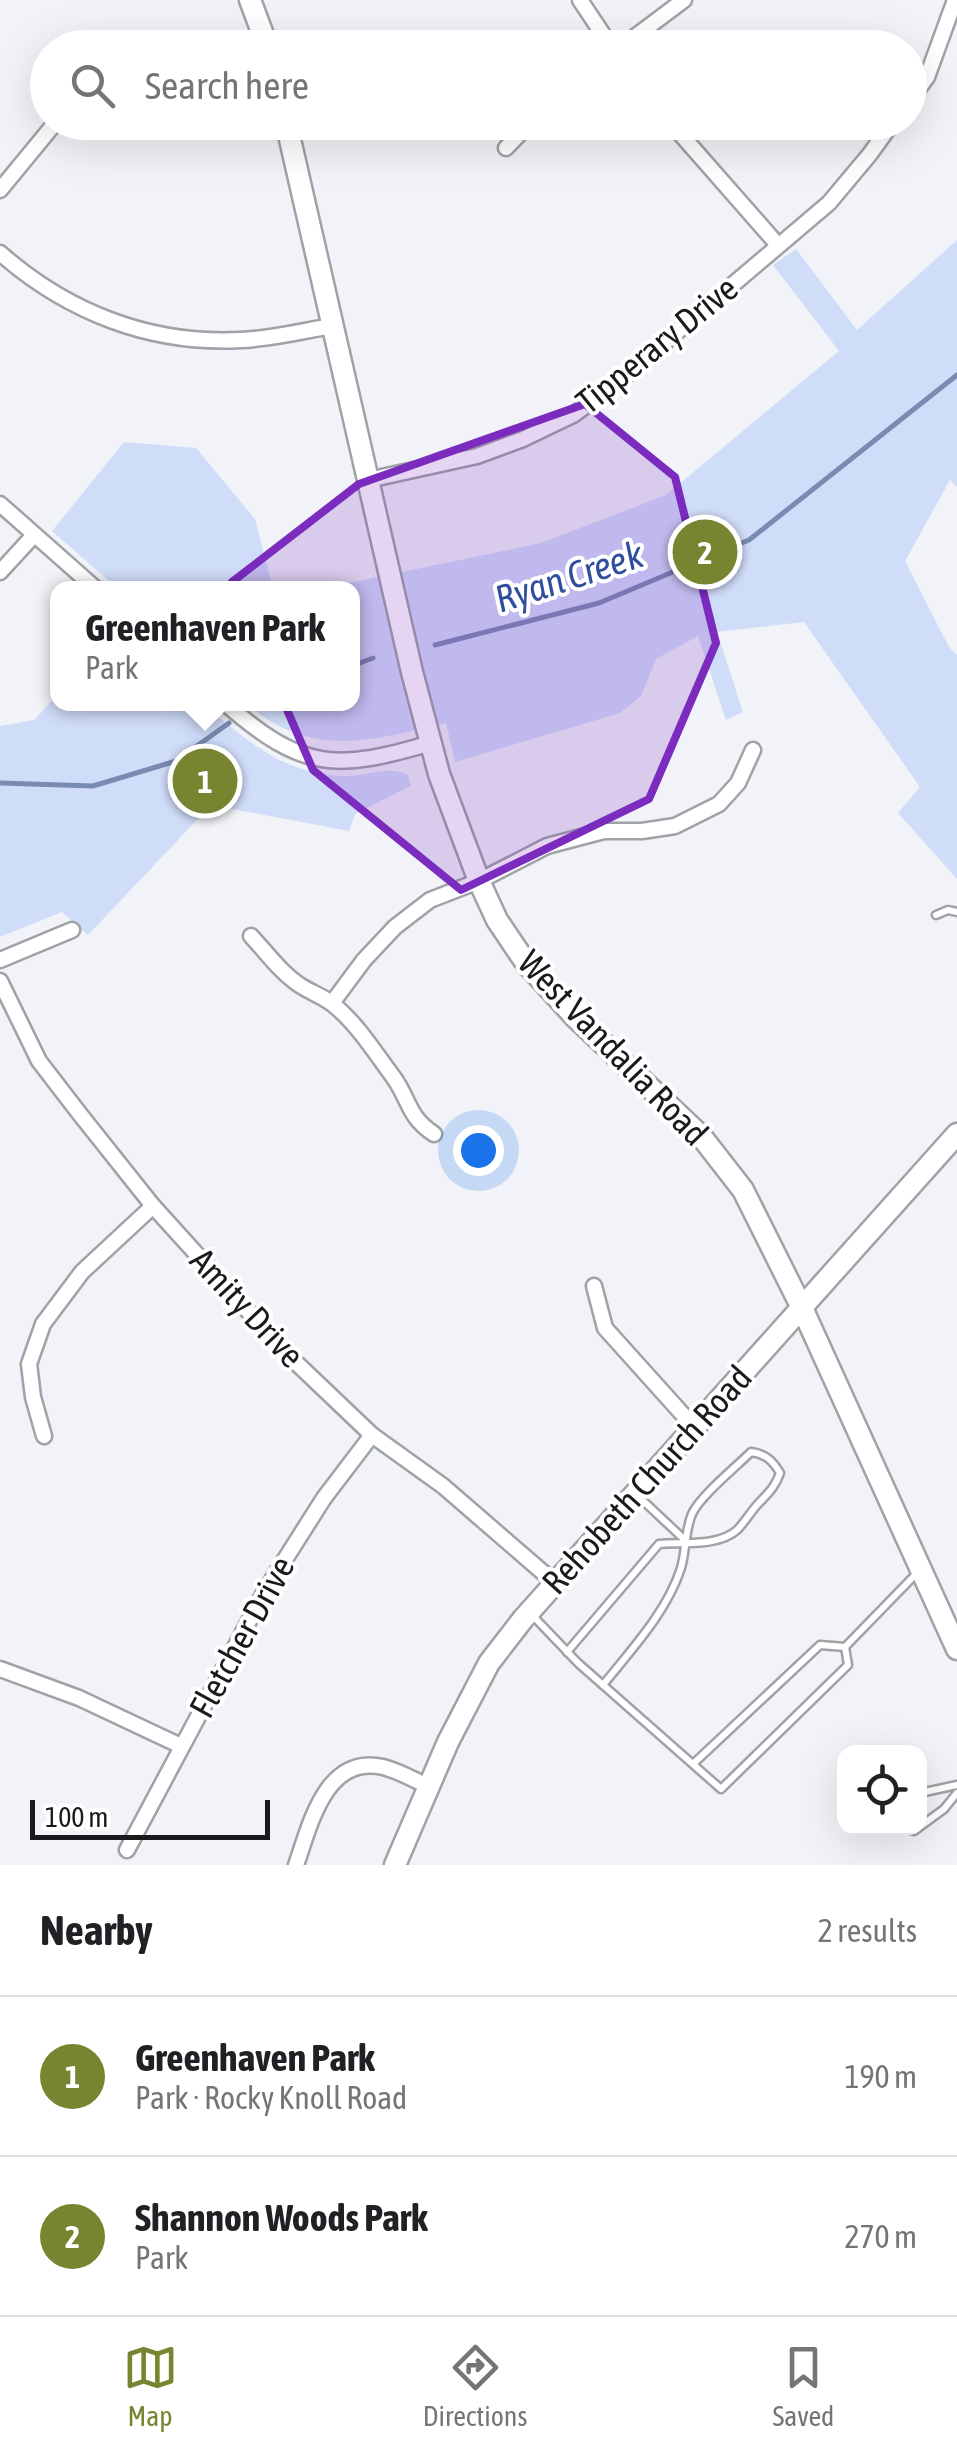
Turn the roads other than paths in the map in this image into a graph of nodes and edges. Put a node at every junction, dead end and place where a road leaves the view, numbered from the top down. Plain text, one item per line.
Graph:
1 (250, 0) edge
2 (580, 0) edge
3 (684, 0) edge
4 (955, 0) edge
5 (261, 30) edge
6 (600, 30) edge
7 (644, 30) edge
8 (927, 74) edge
9 (41, 140) edge
10 (290, 140) edge
11 (514, 140) edge
12 (686, 140) edge
13 (880, 140) edge
14 (506, 148) dead end
15 (0, 190) edge
16 (778, 246) junction
17 (0, 253) edge
18 (332, 326) junction
19 (368, 480) junction
20 (0, 504) edge
21 (34, 535) junction
22 (0, 572) edge
23 (87, 581) edge
24 (234, 711) edge
25 (431, 742) junction
26 (752, 750) dead end
27 (479, 881) junction
28 (957, 912) edge
29 (936, 915) dead end
30 (72, 930) dead end
31 (251, 936) dead end
32 (0, 960) edge
33 (0, 981) edge
34 (332, 1003) junction
35 (434, 1134) dead end
36 (957, 1134) edge
37 (152, 1206) junction
38 (594, 1286) dead end
39 (802, 1308) junction
40 (694, 1427) junction
41 (372, 1434) junction
42 (44, 1436) dead end
43 (635, 1493) junction
44 (686, 1542) junction
45 (920, 1570) junction
46 (554, 1582) junction
47 (529, 1612) junction
48 (845, 1647) junction
49 (957, 1649) edge
50 (568, 1652) junction
51 (0, 1669) edge
52 (603, 1685) junction
53 (182, 1746) junction
54 (693, 1764) junction
55 (428, 1786) junction
56 (957, 1786) edge
57 (927, 1792) edge
58 (957, 1793) edge
59 (927, 1823) edge
60 (127, 1850) dead end
61 (296, 1865) edge
62 (396, 1865) edge

1 - 5 main road
2 - 6 street
3 - 7 street
4 - 8 street
9 - 15 street
10 - 18 main road, West Vandalia Road
11 - 14 street
12 - 16 street
13 - 16 street, Tipperary Drive
16 - 19 street, Tipperary Drive
17 - 18 street
18 - 19 main road, West Vandalia Road
19 - 25 main road, West Vandalia Road
20 - 21 street
21 - 22 street
21 - 23 street
24 - 25 street
25 - 27 main road, West Vandalia Road
26 - 27 street
27 - 34 street
27 - 39 main road, West Vandalia Road
28 - 29 lane
30 - 32 street
31 - 34 street
33 - 37 street, Amity Drive
34 - 35 street
36 - 39 main road, Rehobeth Church Road
37 - 41 street, Amity Drive
37 - 42 street
38 - 40 street
39 - 40 main road, Rehobeth Church Road
39 - 45 main road, West Vandalia Road
40 - 43 main road, Rehobeth Church Road
41 - 46 street, Amity Drive
41 - 53 street, Fletcher Drive
43 - 44 lane
43 - 46 main road, Rehobeth Church Road
44 - 44 lane
44 - 50 lane
44 - 52 lane
45 - 48 lane
45 - 49 main road, West Vandalia Road
46 - 47 main road, Rehobeth Church Road
47 - 50 lane
47 - 55 main road, Rehobeth Church Road
48 - 54 lane
48 - 54 lane
50 - 52 lane
51 - 53 street
52 - 54 lane
53 - 60 street, Fletcher Drive
55 - 61 street
55 - 62 main road, Rehobeth Church Road
56 - 57 lane
58 - 59 lane

